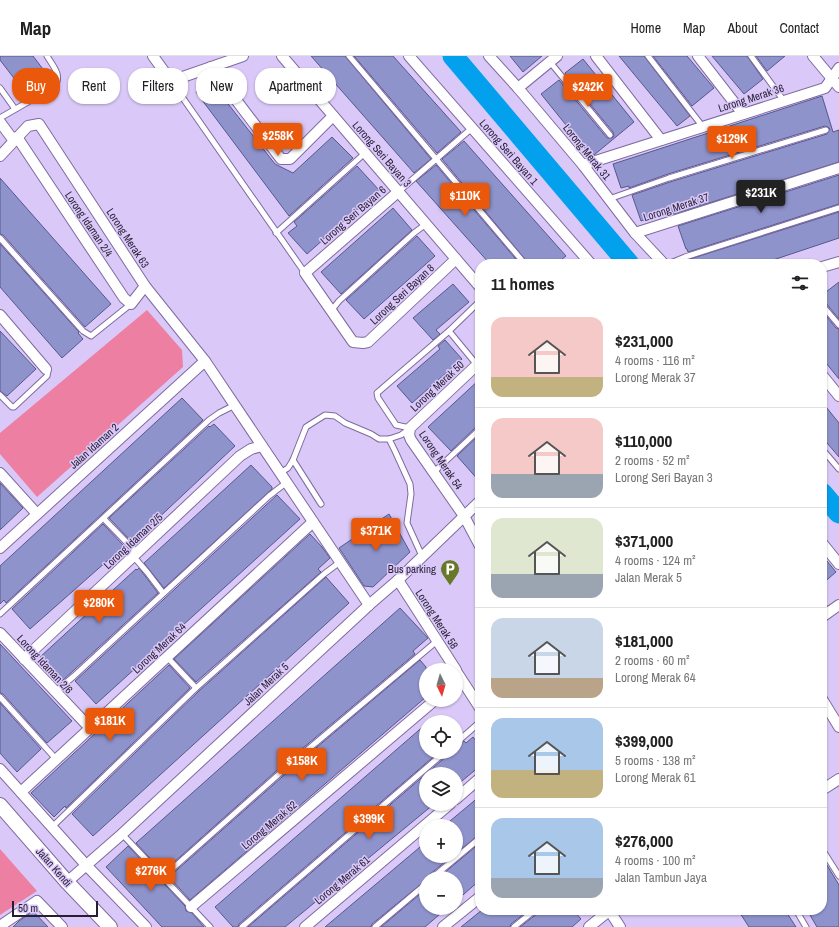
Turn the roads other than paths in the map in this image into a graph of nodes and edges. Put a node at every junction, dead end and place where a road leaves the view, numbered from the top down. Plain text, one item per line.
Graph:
1 (47, 56) edge
2 (153, 56) edge
3 (243, 56) edge
4 (282, 56) edge
5 (350, 56) edge
6 (408, 56) edge
7 (489, 56) edge
8 (596, 56) edge
9 (648, 56) edge
10 (698, 56) edge
11 (750, 56) edge
12 (813, 56) edge
13 (553, 59) edge
14 (211, 67) junction
15 (162, 68) edge
16 (839, 68) edge
17 (188, 75) edge
18 (832, 79) junction
19 (839, 87) edge
20 (0, 88) edge
21 (518, 88) junction
22 (784, 101) junction
23 (187, 104) edge
24 (15, 109) junction
25 (743, 114) junction
26 (333, 116) junction
27 (0, 118) edge
28 (0, 122) edge
29 (703, 127) junction
30 (472, 128) junction
31 (826, 130) dead end
32 (610, 135) dead end
33 (15, 139) junction
34 (661, 140) junction
35 (365, 153) junction
36 (0, 156) edge
37 (436, 159) junction
38 (583, 165) junction
39 (839, 168) edge
40 (398, 192) junction
41 (609, 199) junction
42 (839, 208) edge
43 (426, 224) junction
44 (276, 233) junction
45 (635, 233) junction
46 (0, 238) edge
47 (456, 259) junction
48 (521, 259) edge
49 (584, 259) edge
50 (659, 259) edge
51 (680, 259) edge
52 (839, 262) edge
53 (827, 266) edge
54 (305, 273) junction
55 (475, 281) edge
56 (145, 286) junction
57 (131, 304) junction
58 (475, 306) edge
59 (827, 310) edge
60 (331, 311) junction
61 (0, 315) edge
62 (839, 325) edge
63 (449, 331) junction
64 (475, 360) edge
65 (205, 361) junction
66 (475, 366) edge
67 (46, 369) joint
68 (827, 381) edge
69 (0, 395) edge
70 (839, 396) edge
71 (234, 405) junction
72 (410, 428) junction
73 (475, 434) edge
74 (389, 439) junction
75 (262, 446) junction
76 (827, 455) edge
77 (293, 460) junction
78 (839, 469) edge
79 (434, 472) junction
80 (0, 473) edge
81 (280, 473) junction
82 (286, 482) junction
83 (321, 504) dead end
84 (475, 506) edge
85 (37, 514) junction
86 (464, 516) junction
87 (104, 519) junction
88 (313, 522) junction
89 (475, 535) edge
90 (0, 548) edge
91 (827, 549) edge
92 (136, 556) junction
93 (422, 556) junction
94 (340, 562) junction
95 (839, 564) edge
96 (398, 580) junction
97 (163, 593) junction
98 (369, 605) junction
99 (839, 605) edge
100 (827, 610) edge
101 (0, 614) edge
102 (0, 633) edge
103 (437, 641) junction
104 (167, 657) junction
105 (24, 659) junction
106 (450, 663) edge
107 (463, 684) edge
108 (196, 688) junction
109 (55, 692) junction
110 (0, 698) edge
111 (475, 701) edge
112 (427, 707) edge
113 (827, 707) edge
114 (475, 726) edge
115 (839, 727) edge
116 (90, 728) junction
117 (463, 737) edge
118 (56, 759) junction
119 (437, 759) edge
120 (0, 769) edge
121 (839, 779) edge
122 (475, 782) edge
123 (827, 787) edge
124 (21, 792) junction
125 (463, 793) edge
126 (0, 805) edge
127 (442, 811) edge
128 (52, 827) junction
129 (122, 834) junction
130 (475, 842) edge
131 (827, 857) edge
132 (86, 865) junction
133 (440, 871) edge
134 (839, 876) edge
135 (163, 877) junction
136 (67, 882) junction
137 (419, 890) edge
138 (475, 901) edge
139 (191, 907) junction
140 (529, 915) edge
141 (603, 915) edge
142 (612, 915) edge
143 (799, 915) edge
144 (0, 926) edge
145 (62, 927) edge
146 (110, 927) edge
147 (146, 927) edge
148 (210, 927) edge
149 (242, 927) edge
150 (305, 927) edge
151 (375, 927) edge
152 (443, 927) edge
153 (514, 927) edge
154 (589, 927) edge
155 (620, 927) edge
156 (806, 927) edge

1 - 24 lane
2 - 15 street
3 - 14 street
4 - 26 street, Lorong Seri Bayan 3
5 - 37 lane
6 - 30 street, Lorong Seri Bayan 1
7 - 21 street, Lorong Merak 31
8 - 34 street
9 - 29 lane
10 - 25 street
11 - 22 lane
12 - 18 street
13 - 21 street
13 - 32 lane
14 - 17 street
14 - 26 street
16 - 18 street
18 - 19 street
18 - 22 street, Lorong Merak 36
20 - 24 lane
21 - 38 street, Lorong Merak 31
22 - 25 street, Lorong Merak 36
23 - 44 lane
24 - 27 lane
25 - 29 street, Lorong Merak 36
26 - 35 street, Lorong Seri Bayan 3
28 - 33 street, Lorong Idaman 2/4
29 - 34 street, Lorong Merak 36
30 - 37 lane, Lorong Seri Bayan 6
30 - 49 street, Lorong Seri Bayan 1
31 - 41 lane
33 - 36 street
33 - 56 street, Lorong Merak 63
33 - 57 street, Lorong Idaman 2/4
34 - 38 street, Lorong Merak 36
35 - 40 street, Lorong Seri Bayan 3
35 - 44 lane
37 - 40 lane, Lorong Seri Bayan 6
37 - 48 lane
38 - 41 street, Lorong Merak 31
39 - 45 street, Lorong Merak 37
40 - 43 street, Lorong Seri Bayan 3
40 - 54 street, Lorong Seri Bayan 6
41 - 45 street, Lorong Merak 31
42 - 51 lane
43 - 47 street, Lorong Seri Bayan 3
43 - 60 lane
44 - 54 lane
45 - 50 street, Lorong Merak 31
46 - 57 lane
47 - 55 street, Lorong Seri Bayan 3
47 - 60 street, Lorong Seri Bayan 8
52 - 53 street
54 - 60 street
56 - 57 street
56 - 65 street, Lorong Merak 63
58 - 63 lane
59 - 62 lane
61 - 67 street
63 - 64 lane
63 - 72 lane
65 - 71 street, Lorong Merak 63
65 - 85 street, Jalan Idaman 2
66 - 72 street, Lorong Merak 50
67 - 69 lane
68 - 70 street
71 - 75 street, Lorong Merak 63
71 - 87 lane
72 - 74 lane
72 - 79 street, Lorong Merak 54
73 - 79 lane
74 - 77 lane
74 - 93 lane
75 - 81 street, Lorong Merak 63
75 - 92 street, Lorong Idaman 2/5
76 - 78 lane
77 - 81 lane
77 - 83 lane
79 - 86 street, Lorong Merak 54
80 - 85 street
81 - 82 street, Lorong Merak 63
82 - 88 street, Lorong Merak 63
82 - 97 lane
84 - 86 street, Jalan Merak 5
85 - 90 street, Jalan Idaman 2
86 - 89 street, Lorong Merak 54
86 - 93 street, Jalan Merak 5
87 - 92 lane
87 - 101 lane
88 - 94 street, Lorong Merak 63
88 - 104 street, Lorong Merak 64
91 - 95 street
92 - 97 lane
92 - 105 street, Lorong Idaman 2/5
93 - 96 street, Jalan Merak 5
94 - 98 street, Lorong Merak 63
94 - 108 lane
96 - 98 street, Jalan Merak 5
96 - 103 street, Lorong Merak 58
97 - 109 lane
98 - 129 street, Jalan Merak 5
99 - 100 street
102 - 105 street, Lorong Idaman 2/6
103 - 106 street, Lorong Merak 58
103 - 135 lane
104 - 108 lane
104 - 116 street, Lorong Merak 64
105 - 109 street, Lorong Idaman 2/6
107 - 111 street, Lorong Merak 58
108 - 128 lane
109 - 116 street, Lorong Idaman 2/6
110 - 118 lane
112 - 139 street, Lorong Merak 62
113 - 115 street
114 - 117 lane
116 - 118 street, Lorong Merak 64
118 - 124 street, Lorong Merak 64
119 - 149 lane
120 - 124 street
121 - 123 street
122 - 125 street
124 - 128 street
126 - 136 street, Jalan Kendi
127 - 150 street, Lorong Merak 61
128 - 132 street
129 - 132 street, Jalan Merak 5
129 - 135 lane
130 - 133 lane
131 - 134 lane
132 - 136 street, Jalan Merak 5
132 - 147 street
135 - 139 lane
136 - 146 street, Jalan Kendi
137 - 151 lane
138 - 152 street
139 - 148 lane
140 - 153 lane
141 - 154 street
142 - 155 street
143 - 156 lane
144 - 145 street

